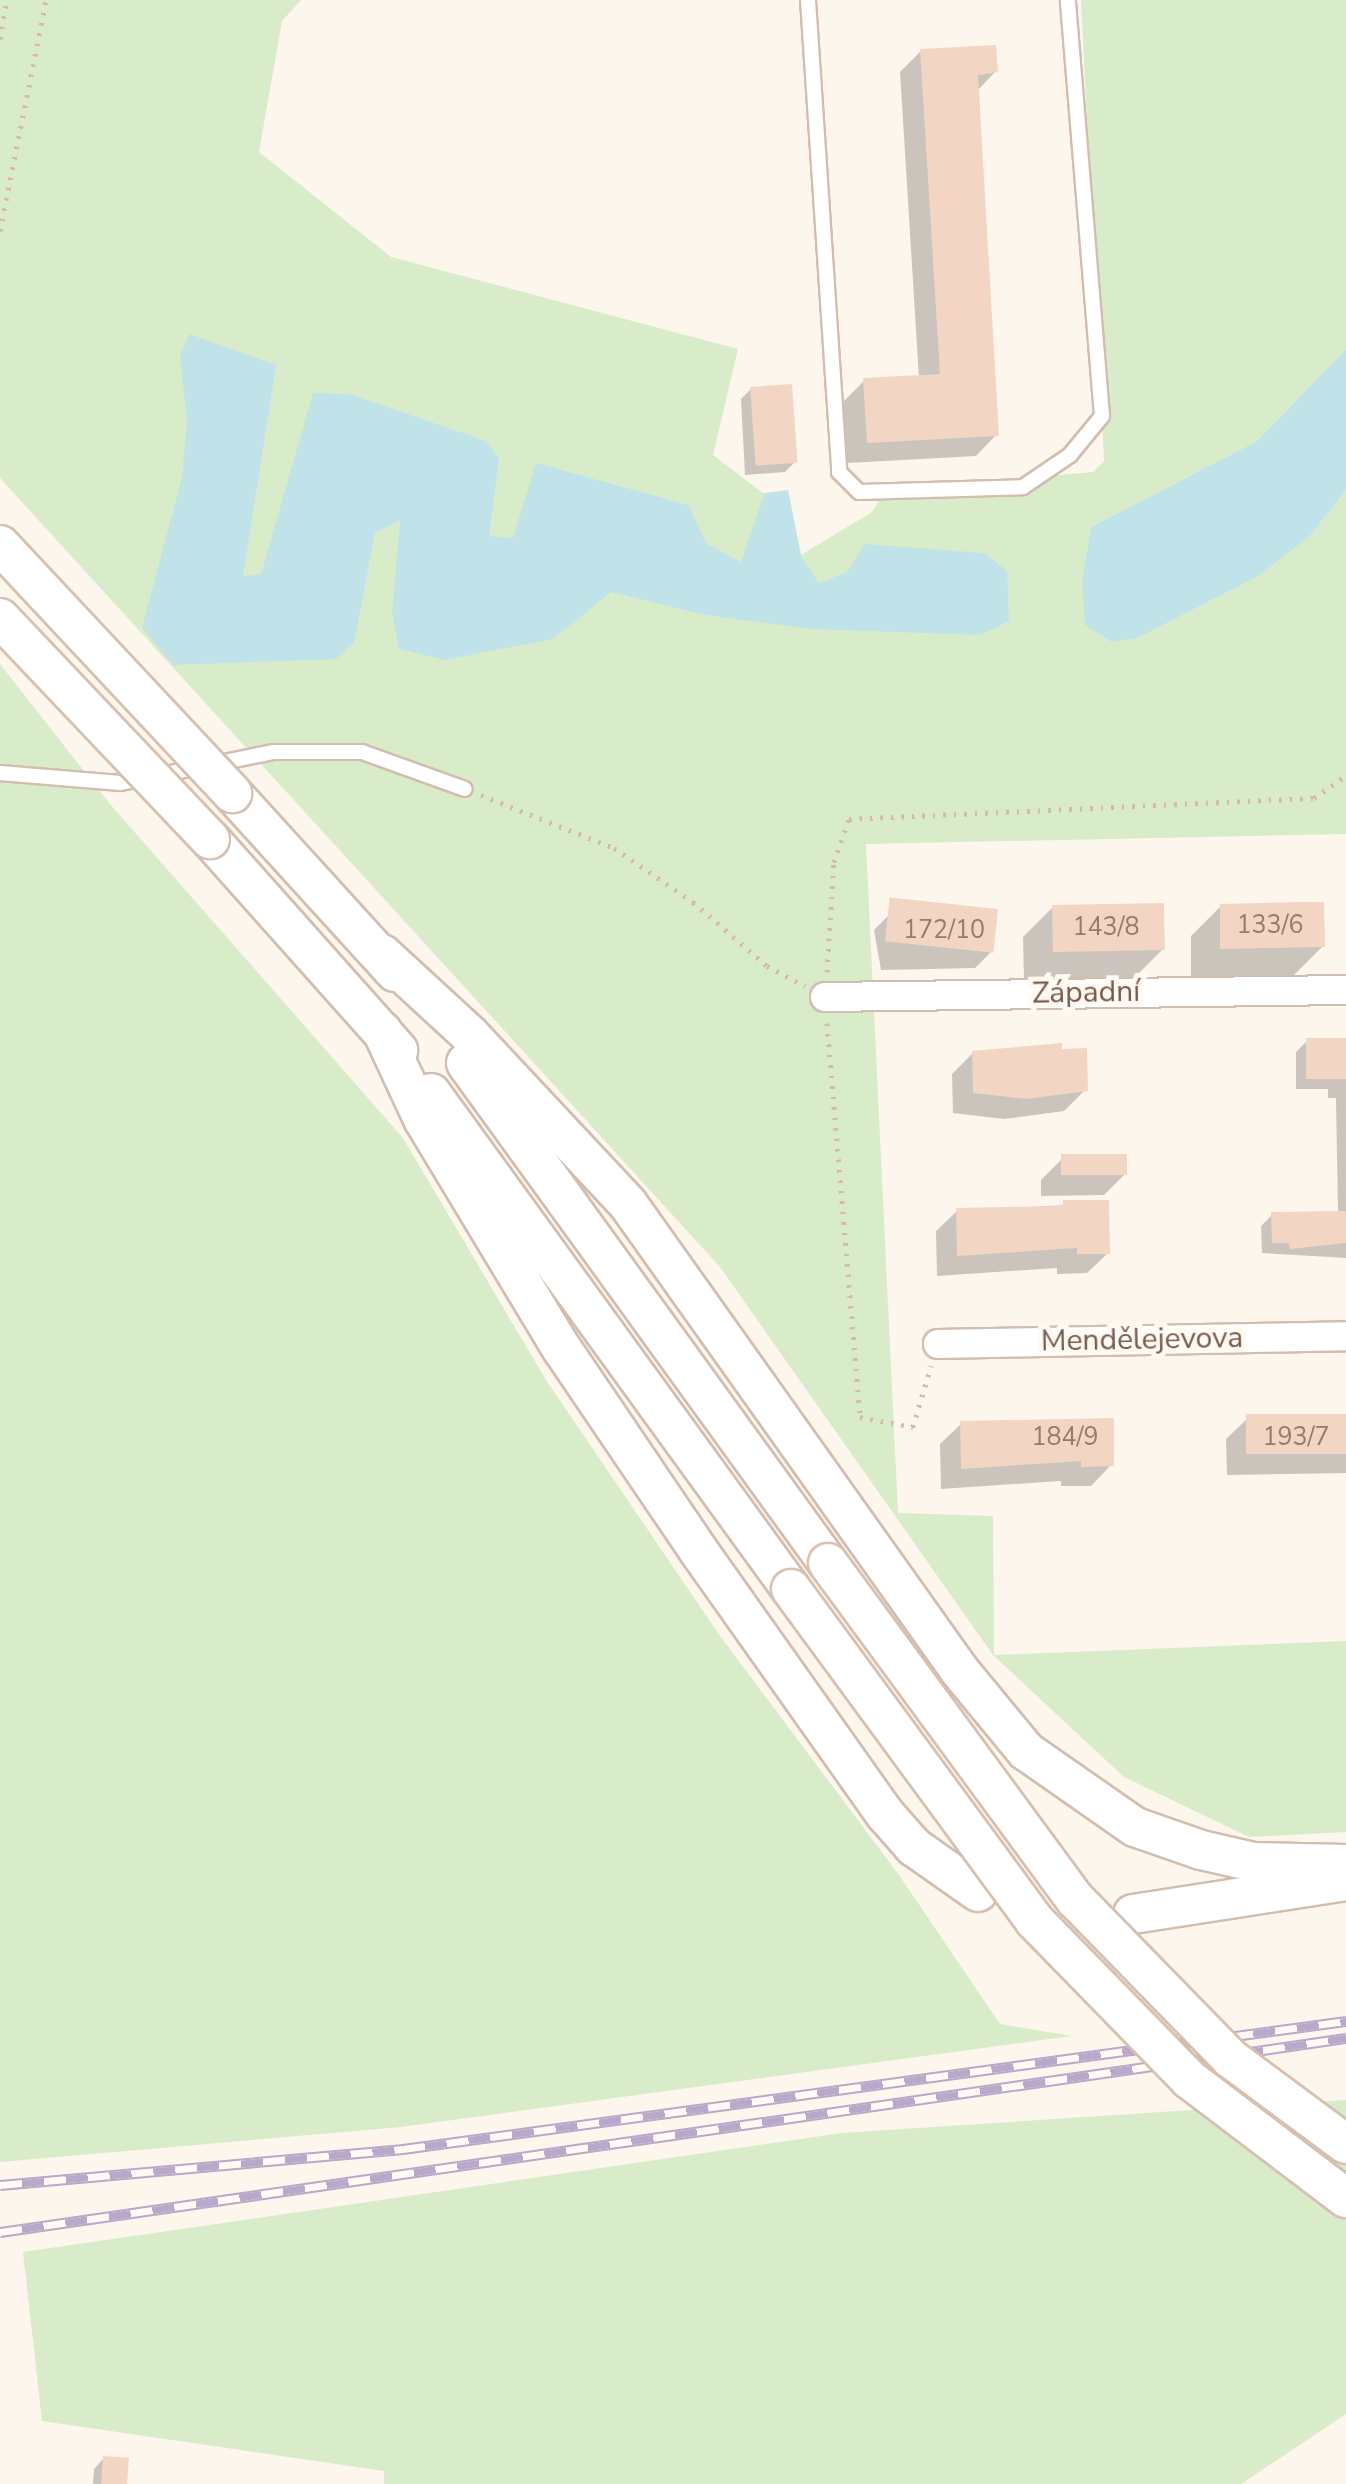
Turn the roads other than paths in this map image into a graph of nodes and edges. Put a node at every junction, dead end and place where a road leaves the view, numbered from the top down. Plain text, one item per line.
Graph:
1 (808, 0) edge
2 (1068, 0) edge
3 (0, 545) edge
4 (0, 618) edge
5 (0, 772) edge
6 (465, 789) road end
7 (382, 954) junction
8 (1346, 990) edge
9 (825, 997) road end
10 (382, 1030) junction
11 (1346, 1336) edge
12 (938, 1344) road end
13 (1346, 1864) edge
14 (1346, 1881) edge
15 (978, 1892) dead end
16 (1133, 1914) dead end
17 (1346, 2144) edge
18 (1346, 2198) edge

1 - 2 lane
3 - 7 main road, bridge
4 - 10 main road, bridge
5 - 6 lane
7 - 13 main road
7 - 17 main road, bridge
8 - 9 street, Západní
10 - 15 main road
10 - 18 main road, bridge
11 - 12 street, Mendělejevova
14 - 16 main road

